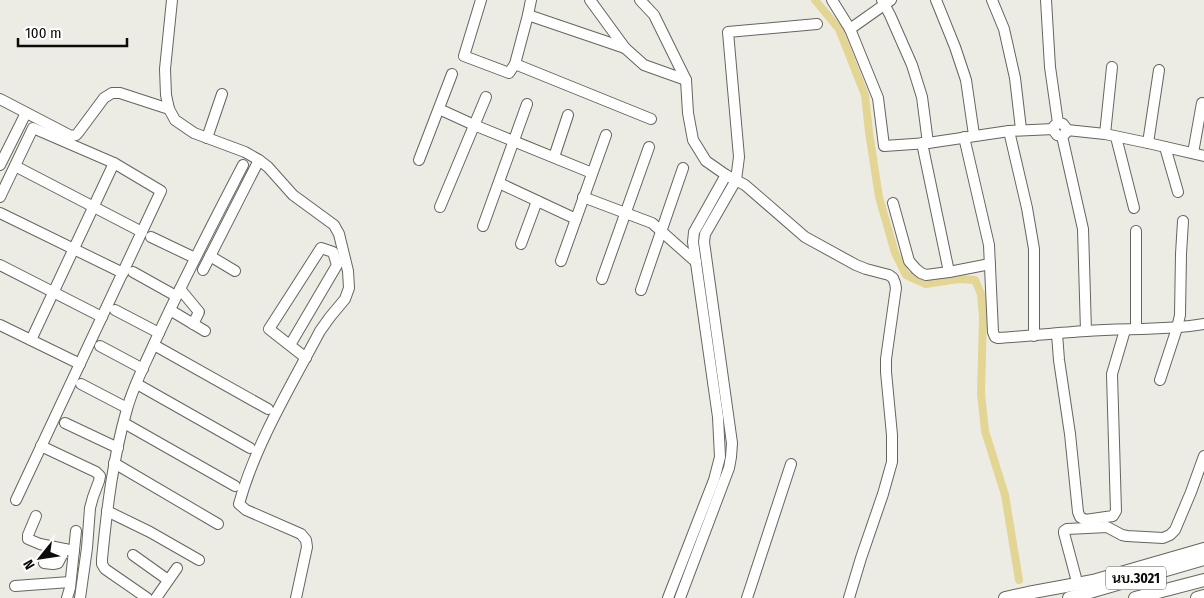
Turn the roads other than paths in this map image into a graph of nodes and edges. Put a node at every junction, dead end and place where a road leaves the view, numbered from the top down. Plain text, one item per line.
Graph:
1 (172, 0) edge
2 (481, 0) edge
3 (531, 0) edge
4 (590, 0) edge
5 (640, 0) edge
6 (832, 0) edge
7 (936, 0) edge
8 (992, 0) edge
9 (1046, 0) edge
10 (886, 1) edge
11 (528, 15) junction
12 (817, 24) dead end
13 (850, 28) junction
14 (625, 48) junction
15 (515, 64) junction
16 (1112, 67) dead end
17 (1159, 70) dead end
18 (452, 74) dead end
19 (686, 80) junction
20 (222, 94) dead end
21 (486, 97) dead end
22 (0, 99) edge
23 (1202, 103) dead end
24 (527, 104) dead end
25 (439, 108) junction
26 (169, 109) junction
27 (26, 113) junction
28 (568, 115) dead end
29 (651, 119) dead end
30 (474, 125) junction
31 (1060, 129) junction
32 (1021, 130) junction
33 (1009, 131) junction
34 (1104, 134) junction
35 (606, 135) dead end
36 (969, 136) junction
37 (1116, 137) junction
38 (207, 138) junction
39 (514, 141) junction
40 (925, 143) junction
41 (1148, 143) junction
42 (649, 147) dead end
43 (1166, 147) junction
44 (1193, 153) junction
45 (1204, 156) edge
46 (554, 157) junction
47 (259, 160) junction
48 (419, 160) dead end
49 (114, 163) junction
50 (0, 165) edge
51 (15, 166) junction
52 (243, 166) dead end
53 (683, 168) dead end
54 (592, 172) junction
55 (726, 175) junction
56 (736, 180) junction
57 (499, 183) junction
58 (1178, 192) dead end
59 (0, 197) edge
60 (583, 198) junction
61 (537, 201) junction
62 (893, 203) dead end
63 (94, 207) junction
64 (440, 207) dead end
65 (1134, 208) dead end
66 (0, 213) edge
67 (626, 213) junction
68 (576, 219) junction
69 (1183, 221) dead end
70 (483, 226) dead end
71 (662, 231) junction
72 (1136, 231) dead end
73 (146, 235) junction
74 (521, 244) dead end
75 (74, 249) junction
76 (210, 256) junction
77 (195, 258) junction
78 (561, 261) dead end
79 (696, 262) junction
80 (990, 264) junction
81 (0, 265) edge
82 (202, 270) dead end
83 (235, 270) dead end
84 (949, 272) junction
85 (128, 273) junction
86 (602, 279) dead end
87 (641, 290) dead end
88 (178, 292) junction
89 (53, 293) junction
90 (114, 310) dead end
91 (170, 310) junction
92 (102, 318) junction
93 (193, 324) junction
94 (1204, 324) edge
95 (0, 325) edge
96 (1178, 328) junction
97 (1131, 329) junction
98 (204, 331) dead end
99 (1086, 331) junction
100 (159, 333) junction
101 (1057, 334) junction
102 (1034, 336) junction
103 (31, 340) junction
104 (154, 345) junction
105 (290, 345) junction
106 (100, 346) dead end
107 (306, 358) junction
108 (80, 364) junction
109 (143, 369) junction
110 (1160, 380) dead end
111 (81, 384) dead end
112 (137, 384) junction
113 (127, 408) junction
114 (268, 409) dead end
115 (65, 423) dead end
116 (124, 423) junction
117 (41, 446) junction
118 (118, 448) junction
119 (250, 448) dead end
120 (1204, 456) edge
121 (114, 464) junction
122 (791, 464) dead end
123 (718, 483) junction
124 (235, 486) dead end
125 (16, 500) dead end
126 (107, 511) junction
127 (36, 516) dead end
128 (218, 524) dead end
129 (76, 530) dead end
130 (1204, 540) edge
131 (1204, 549) edge
132 (69, 550) junction
133 (133, 555) dead end
134 (1204, 559) edge
135 (199, 560) dead end
136 (44, 562) dead end
137 (176, 568) dead end
138 (1076, 578) junction
139 (168, 580) junction
140 (1204, 580) edge
141 (70, 582) junction
142 (15, 586) dead end
143 (1028, 593) junction
144 (1204, 596) edge
145 (67, 598) edge
146 (80, 598) edge
147 (147, 598) edge
148 (156, 598) edge
149 (296, 598) edge
150 (668, 598) edge
151 (680, 598) edge
152 (746, 598) edge
153 (849, 598) edge
154 (1005, 598) edge
155 (1069, 598) edge
156 (1136, 598) edge
157 (1197, 598) edge

1 - 26 street
2 - 15 street
3 - 11 street
4 - 14 street
5 - 19 street
6 - 13 street
7 - 36 street
8 - 32 street
9 - 31 street
10 - 13 street
10 - 40 street
11 - 14 street
11 - 15 street
12 - 56 street
13 - 40 street
14 - 19 street
15 - 29 street
16 - 34 street
17 - 41 street
18 - 25 street
19 - 55 street
20 - 38 street
21 - 30 street
22 - 27 street
23 - 44 street
24 - 39 street
25 - 30 street
25 - 48 street
26 - 27 street
26 - 38 street
27 - 50 street
28 - 46 street
30 - 39 street
30 - 64 street
31 - 32 street
31 - 34 street
31 - 99 street
32 - 33 street
33 - 36 street
33 - 102 street
34 - 37 street
35 - 54 street
36 - 40 street
36 - 80 street
37 - 41 street
37 - 65 street
38 - 47 street
39 - 46 street
39 - 57 street
40 - 84 street
41 - 43 street
42 - 67 street
43 - 44 street
43 - 58 street
44 - 45 street
46 - 54 street
47 - 76 street
47 - 107 street
49 - 51 street
49 - 63 street
49 - 73 street
51 - 59 street
51 - 63 street
52 - 77 street
53 - 71 street
54 - 60 street
55 - 56 street
55 - 79 street
56 - 123 street
56 - 153 street
57 - 61 street
57 - 70 street
60 - 67 street
60 - 68 street
61 - 68 street
61 - 74 street
62 - 84 street
63 - 73 street
63 - 75 street
66 - 75 street
67 - 71 street
67 - 86 street
68 - 78 street
69 - 96 street
71 - 79 street
71 - 87 street
72 - 97 street
73 - 77 street
73 - 85 street
75 - 85 street
75 - 89 street
76 - 82 street
76 - 83 street
77 - 88 street
79 - 123 street
80 - 84 street
80 - 102 street
81 - 89 street
85 - 88 street
85 - 92 street
88 - 91 street
88 - 93 street
89 - 92 street
89 - 103 street
90 - 100 street
91 - 93 street
91 - 100 street
92 - 108 street
93 - 98 street
94 - 96 street
95 - 103 street
96 - 97 street
96 - 110 street
97 - 99 street
97 - 101 street
99 - 101 street
100 - 104 street
101 - 102 street
103 - 108 street
104 - 109 street
104 - 114 street
105 - 105 street
105 - 107 street
106 - 109 street
107 - 149 street
108 - 117 street
109 - 112 street
111 - 113 street
112 - 113 street
112 - 119 street
113 - 116 street
115 - 118 street
116 - 118 street
116 - 124 street
117 - 125 street
117 - 146 street
118 - 121 street
120 - 138 street
121 - 126 street
121 - 128 street
122 - 152 street
123 - 150 street
123 - 151 street
126 - 135 street
126 - 147 street
127 - 132 street
129 - 132 street
130 - 138 main road
131 - 143 main road
132 - 136 street
132 - 141 street
133 - 139 street
134 - 155 main road, นบ.3021
137 - 139 street
138 - 143 main road
139 - 148 street
140 - 156 main road, นบ.3021
141 - 142 street
141 - 145 street
143 - 154 main road
144 - 157 main road

